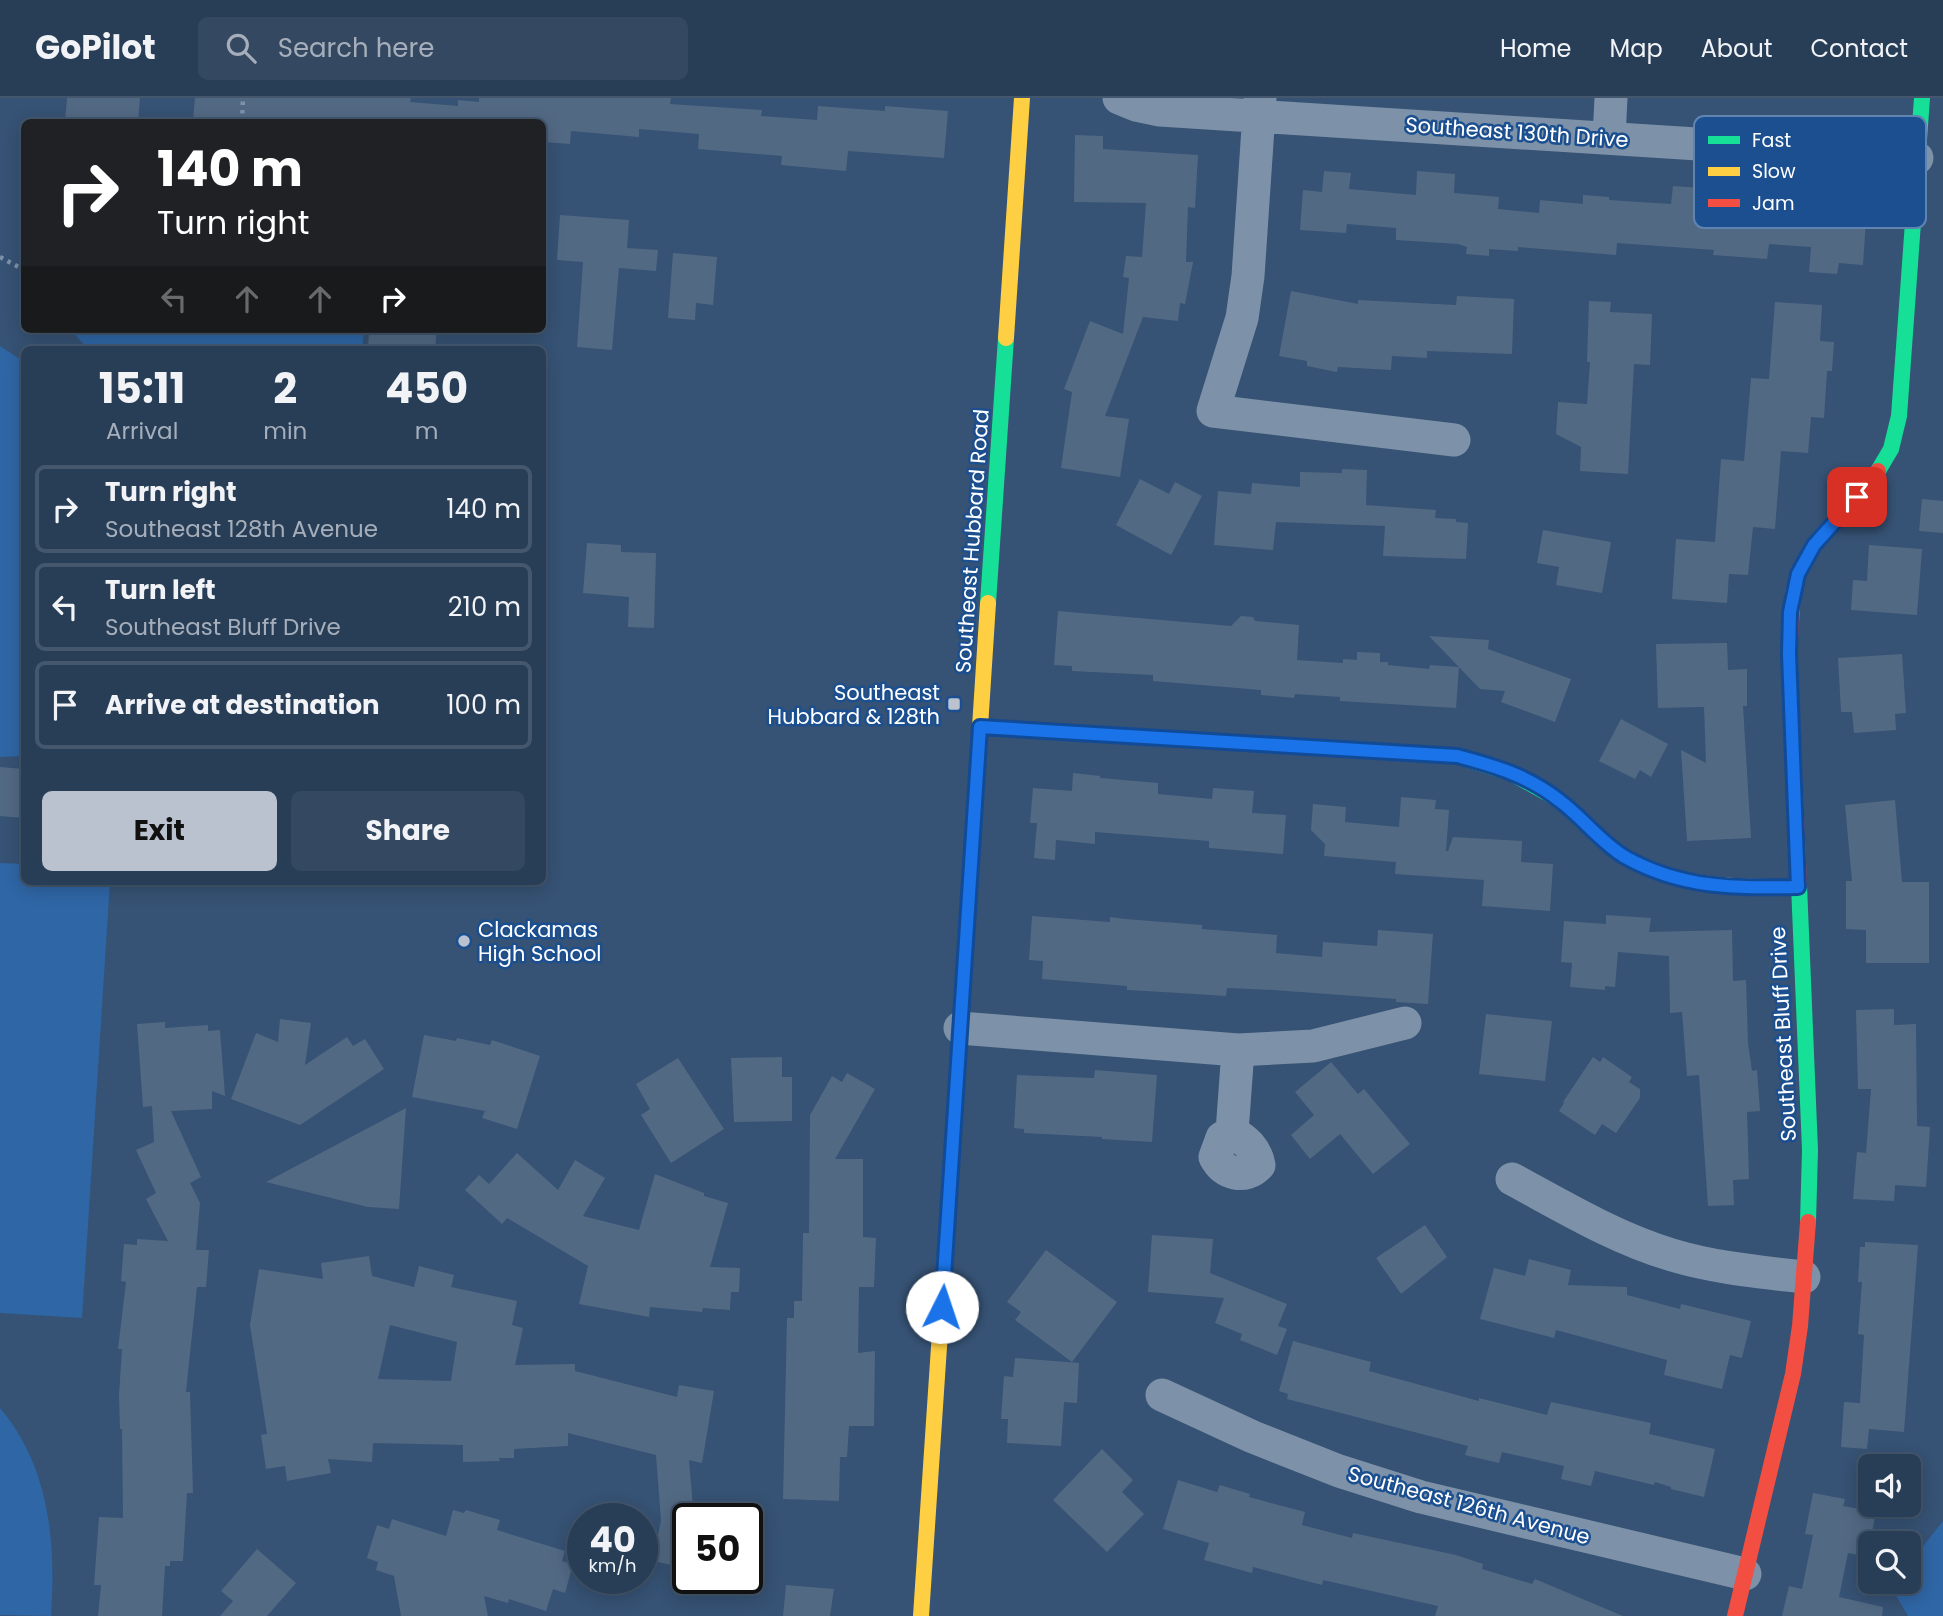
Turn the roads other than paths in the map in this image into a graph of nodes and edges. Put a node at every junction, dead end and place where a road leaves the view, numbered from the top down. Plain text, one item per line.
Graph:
1 (1022, 98) edge
2 (1119, 98) edge
3 (1611, 98) edge
4 (1922, 98) edge
5 (1259, 107) edge
6 (1920, 116) edge
7 (1609, 138) junction
8 (1694, 144) edge
9 (1912, 228) edge
10 (1454, 440) dead end
11 (980, 727) junction
12 (1798, 887) junction
13 (1405, 1023) dead end
14 (960, 1028) junction
15 (1238, 1050) junction
16 (1231, 1132) dead end
17 (1512, 1179) dead end
18 (1804, 1277) junction
19 (1162, 1395) dead end
20 (1745, 1574) junction
21 (921, 1616) edge
22 (1735, 1616) edge

1 - 11 street, Southeast Hubbard Road
2 - 5 street, Southeast 130th Drive
3 - 7 street
4 - 6 street, Southeast Bluff Drive
5 - 7 street, Southeast 130th Drive
5 - 10 street
7 - 8 street, Southeast 130th Drive
9 - 12 street, Southeast Bluff Drive
11 - 12 street
11 - 14 street, Southeast Hubbard Road
12 - 18 street, Southeast Bluff Drive
13 - 15 street
14 - 15 street
14 - 21 street, Southeast Hubbard Road
15 - 16 street
17 - 18 street
18 - 20 street, Southeast Bluff Drive
19 - 20 street, Southeast 126th Avenue
20 - 22 street, Southeast Bluff Drive

